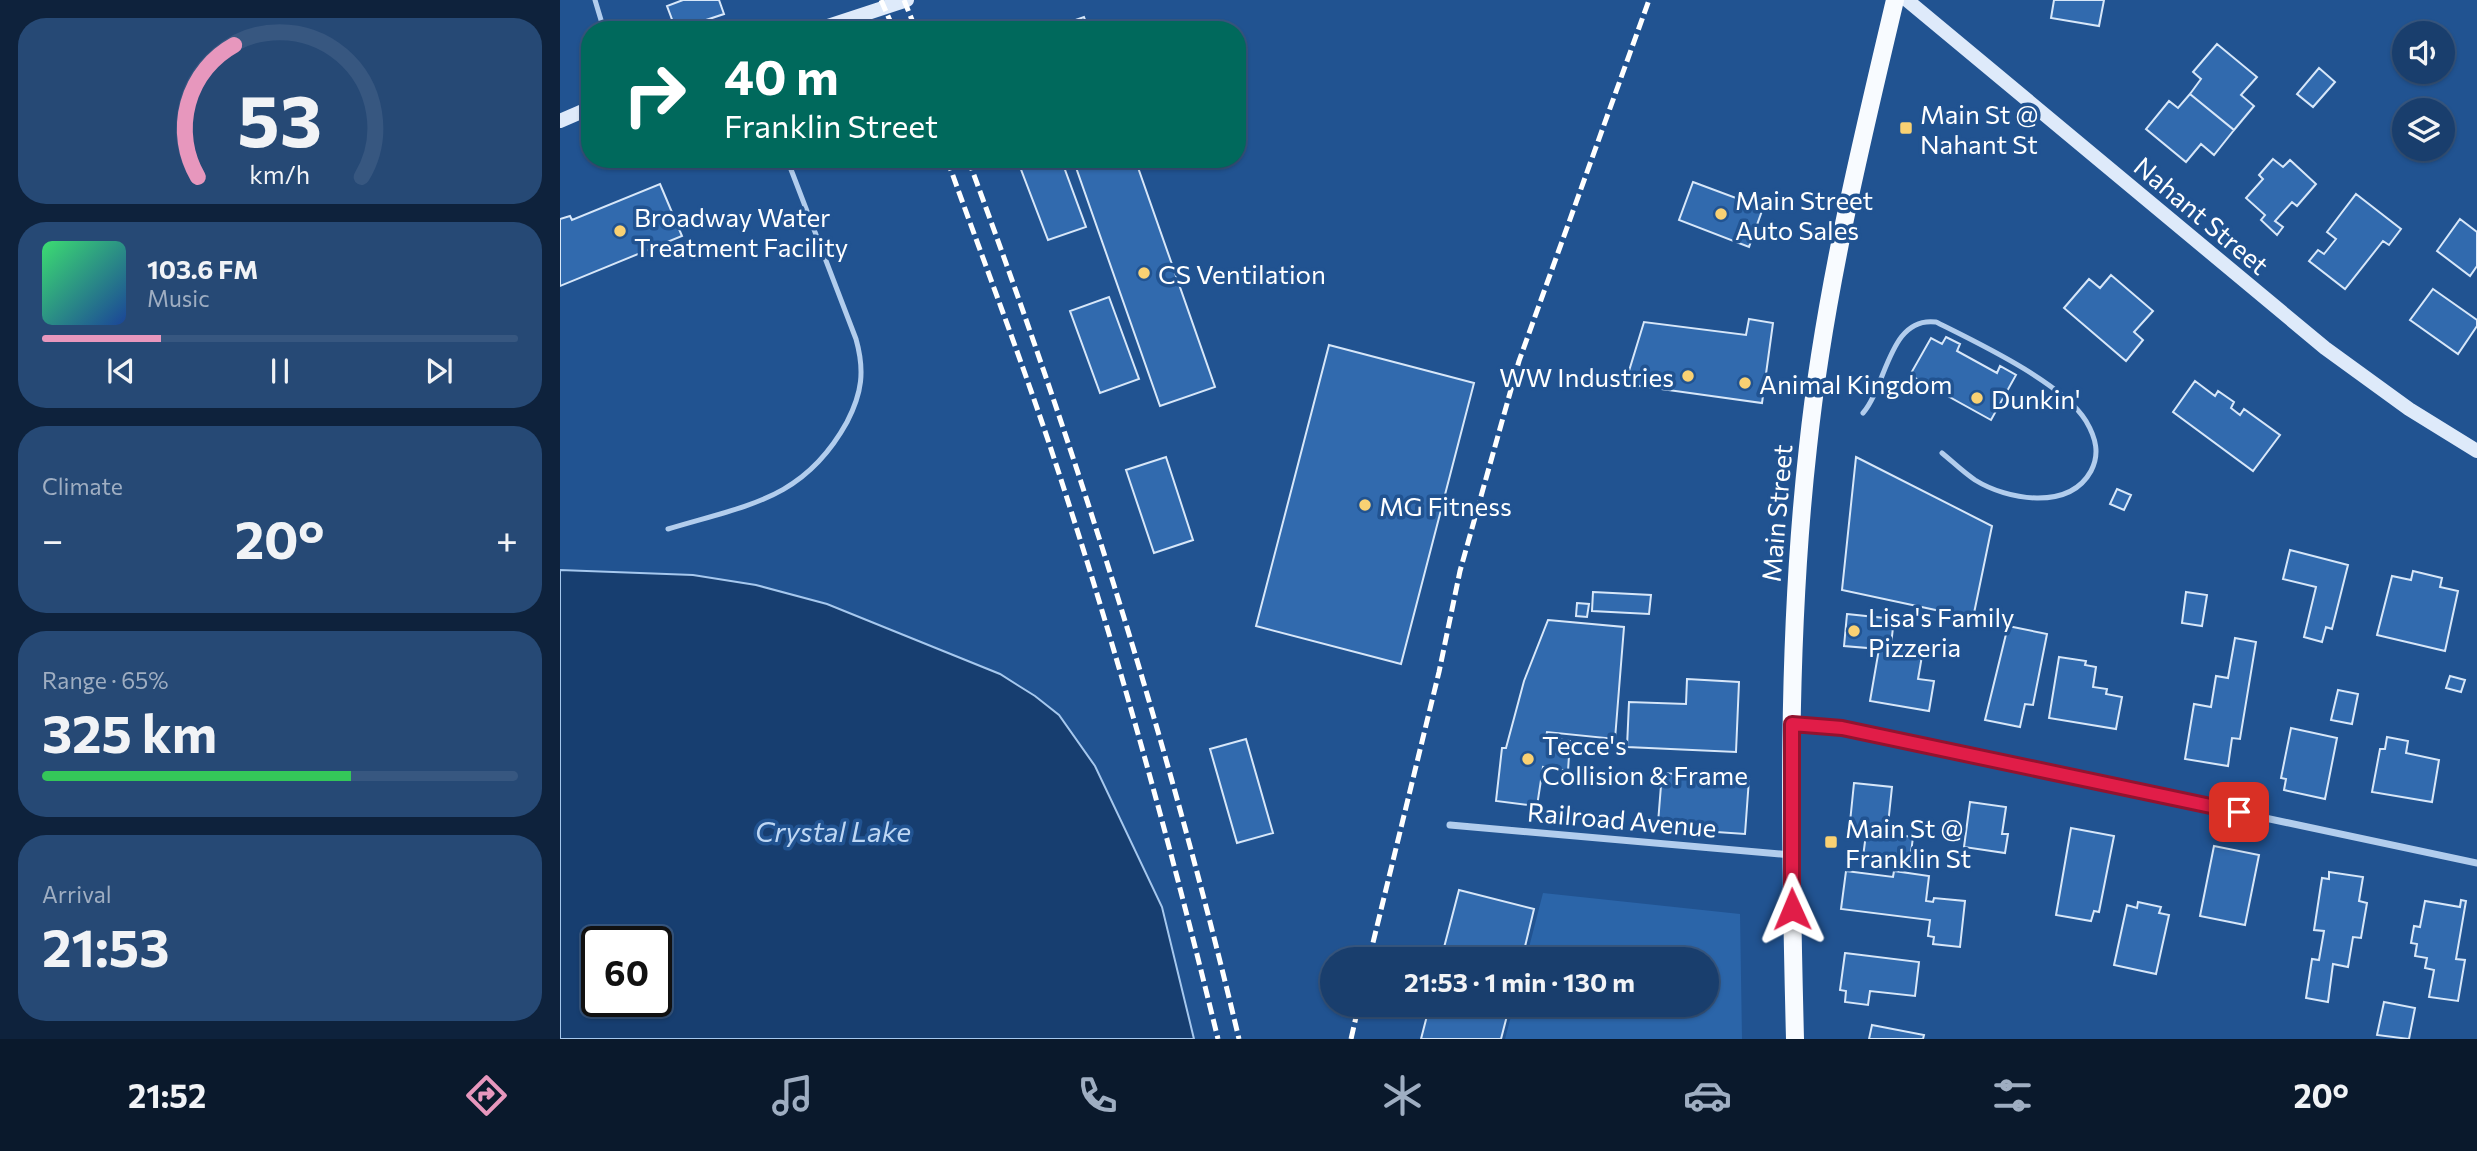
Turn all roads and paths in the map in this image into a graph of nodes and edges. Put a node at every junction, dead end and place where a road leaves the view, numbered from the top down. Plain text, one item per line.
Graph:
1 (595, 0) edge
2 (907, 0) edge
3 (1895, 0) edge
4 (1907, 0) edge
5 (601, 21) edge
6 (843, 21) edge
7 (581, 112) edge
8 (560, 121) edge
9 (790, 168) edge
10 (1863, 413) dead end
11 (2477, 451) edge
12 (1942, 453) dead end
13 (668, 529) dead end
14 (1792, 724) junction
15 (1450, 825) dead end
16 (1791, 855) junction
17 (2477, 863) edge
18 (1795, 1039) edge

1 - 5 lane
2 - 6 main road
3 - 14 main road, Main Street
4 - 11 main road, Nahant Street
7 - 8 main road
9 - 13 lane
10 - 12 lane
14 - 16 main road, Main Street
14 - 17 street
15 - 16 street, Railroad Avenue
16 - 18 main road, Main Street

